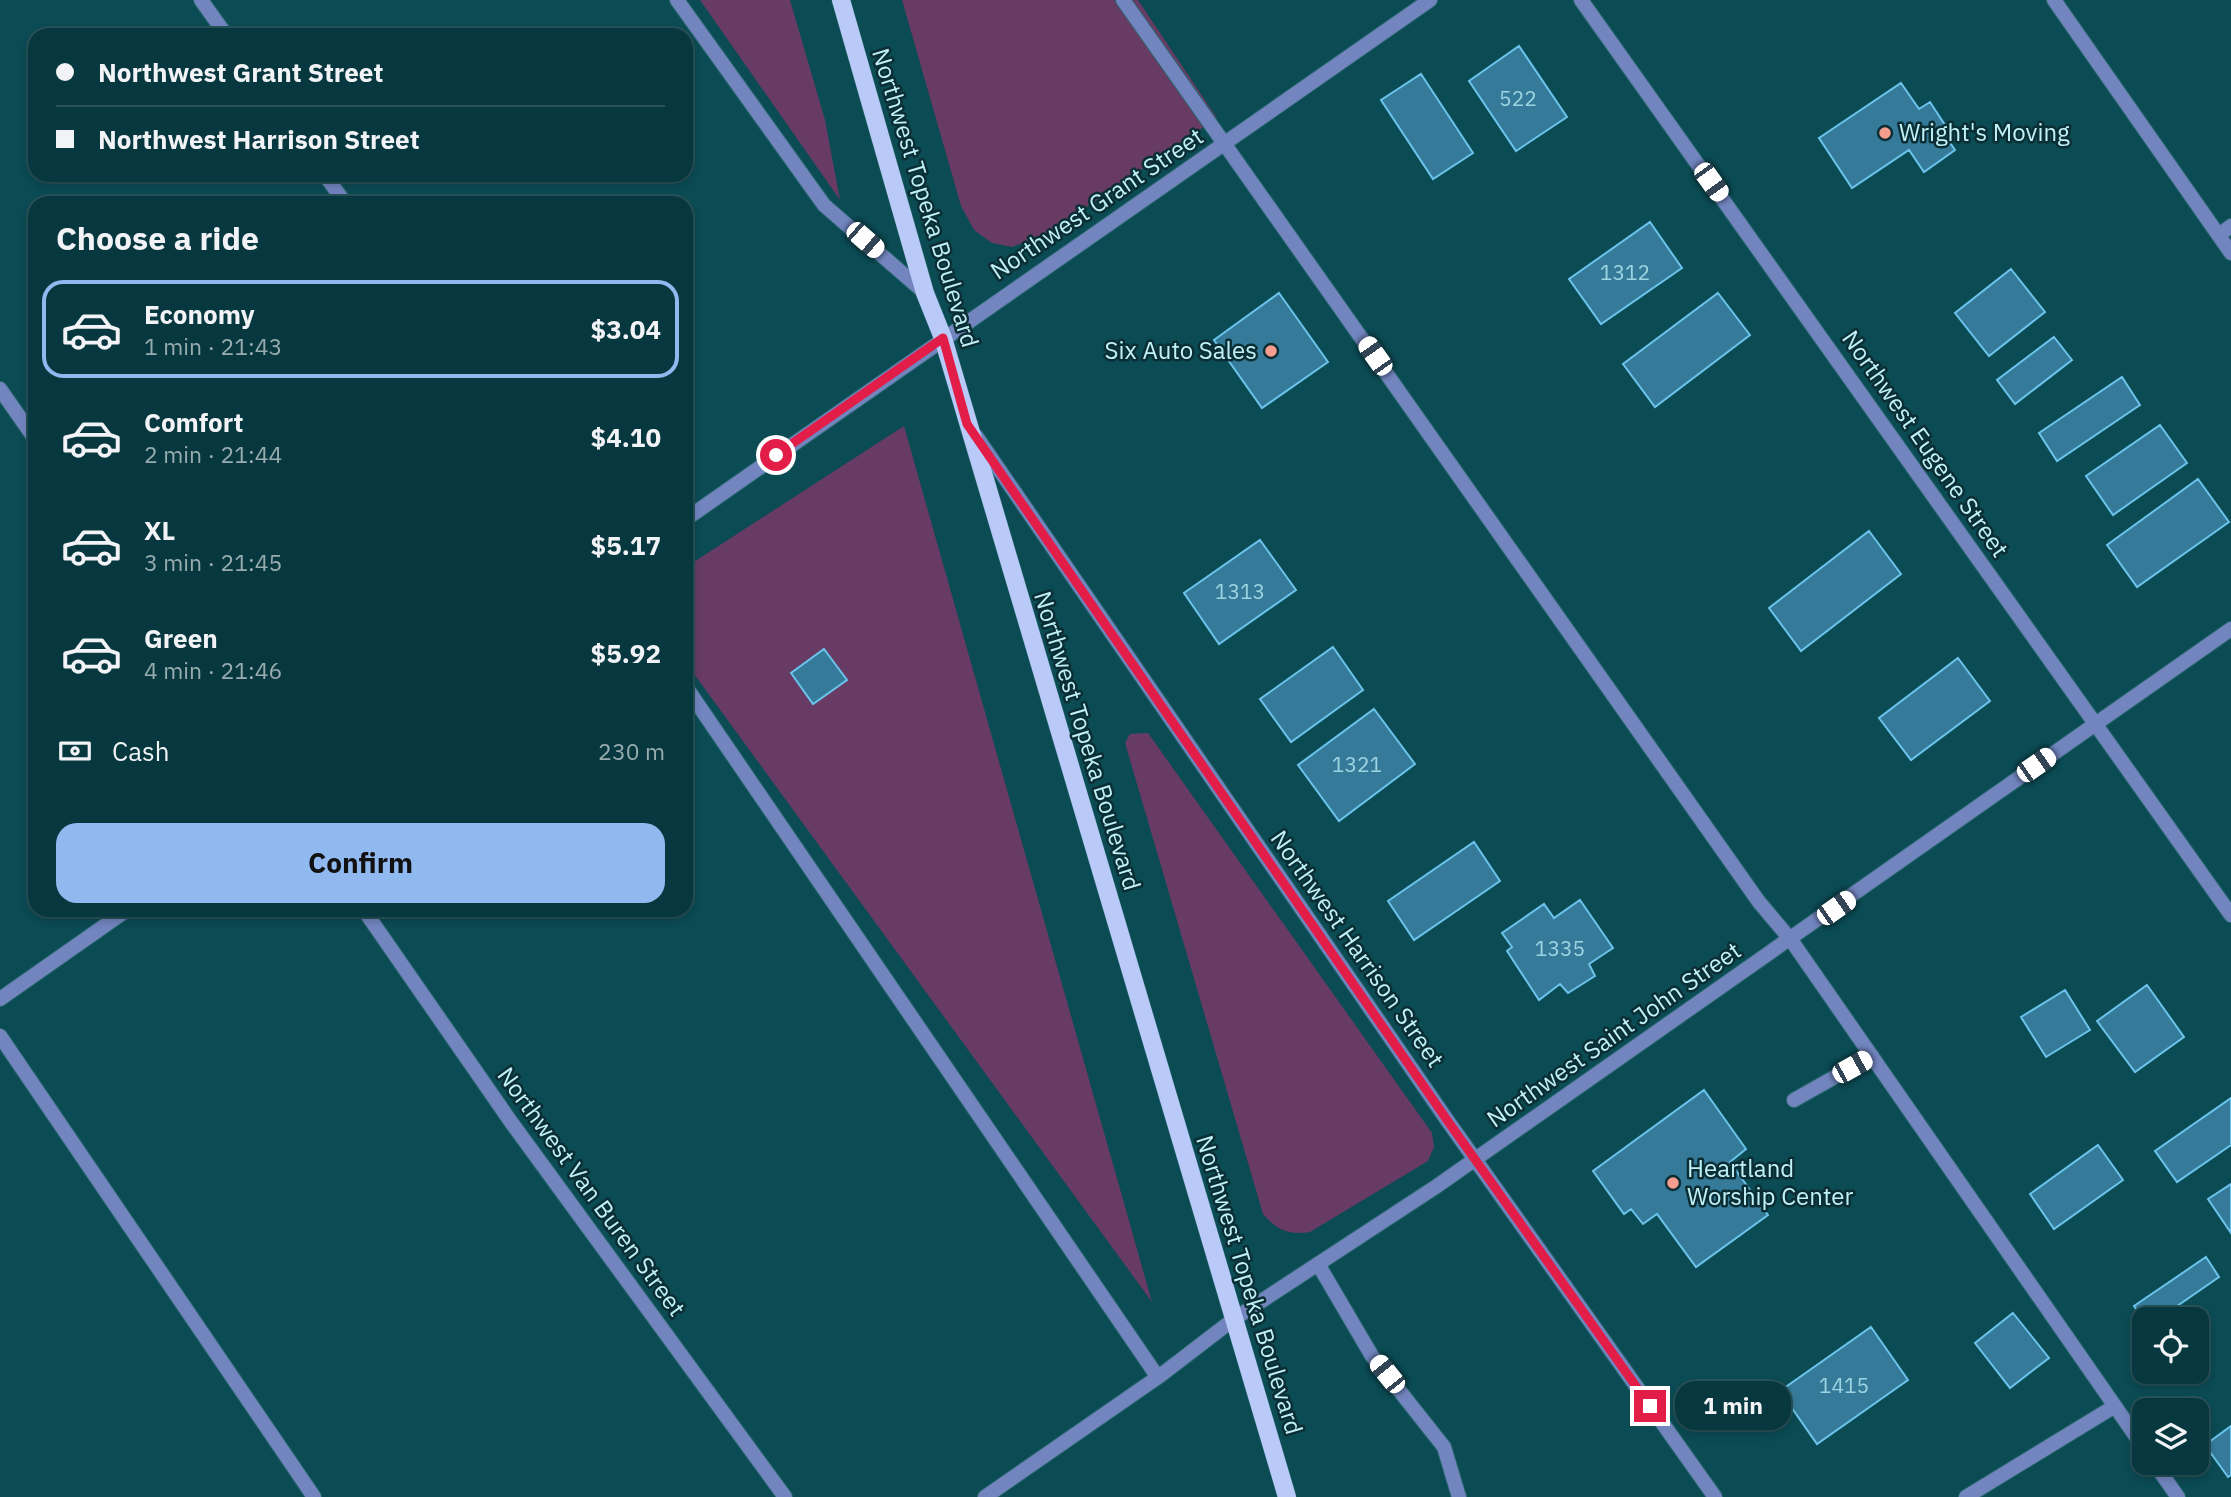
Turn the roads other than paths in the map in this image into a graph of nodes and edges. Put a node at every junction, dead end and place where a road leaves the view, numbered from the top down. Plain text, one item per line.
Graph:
1 (201, 0) edge
2 (677, 0) edge
3 (841, 0) edge
4 (1124, 0) edge
5 (1430, 0) edge
6 (1581, 0) edge
7 (2054, 0) edge
8 (221, 28) edge
9 (1225, 144) junction
10 (2231, 226) edge
11 (2219, 235) junction
12 (2231, 253) edge
13 (925, 293) junction
14 (943, 338) junction
15 (0, 388) edge
16 (967, 424) junction
17 (28, 429) edge
18 (693, 514) edge
19 (2231, 629) edge
20 (693, 697) edge
21 (2095, 723) junction
22 (2231, 915) edge
23 (117, 917) edge
24 (369, 917) edge
25 (1791, 940) junction
26 (0, 999) edge
27 (0, 1036) edge
28 (1872, 1056) junction
29 (1794, 1100) dead end
30 (1474, 1159) junction
31 (1318, 1264) junction
32 (1234, 1319) junction
33 (1157, 1377) junction
34 (2115, 1406) junction
35 (2132, 1431) edge
36 (2162, 1475) edge
37 (314, 1497) edge
38 (785, 1497) edge
39 (985, 1497) edge
40 (1287, 1497) edge
41 (1459, 1497) edge
42 (1715, 1497) edge
43 (1966, 1497) edge
44 (2178, 1497) edge

1 - 8 street
2 - 13 street
3 - 13 main road, Northwest Topeka Boulevard
4 - 9 street
5 - 9 street, Northwest Grant Street
6 - 21 street, Northwest Eugene Street
7 - 11 street
9 - 14 street, Northwest Grant Street
9 - 25 street
10 - 11 street
11 - 12 street
13 - 14 main road, Northwest Topeka Boulevard
14 - 16 main road, Northwest Topeka Boulevard
14 - 18 street, Northwest Grant Street
15 - 17 street
16 - 30 street, Northwest Harrison Street
16 - 32 main road, Northwest Topeka Boulevard
19 - 21 street, Northwest Saint John Street
20 - 33 street
21 - 22 street, Northwest Eugene Street
21 - 25 street, Northwest Saint John Street
23 - 26 street
24 - 38 street, Northwest Van Buren Street
25 - 28 street
25 - 30 street, Northwest Saint John Street
27 - 37 street
28 - 29 street
28 - 34 street
30 - 31 street, Northwest Saint John Street
30 - 42 street, Northwest Harrison Street
31 - 32 street, Northwest Saint John Street
31 - 41 street
32 - 33 street, Northwest Saint John Street
32 - 40 main road, Northwest Topeka Boulevard
33 - 39 street, Northwest Saint John Street
34 - 35 street
34 - 43 street
36 - 44 street

